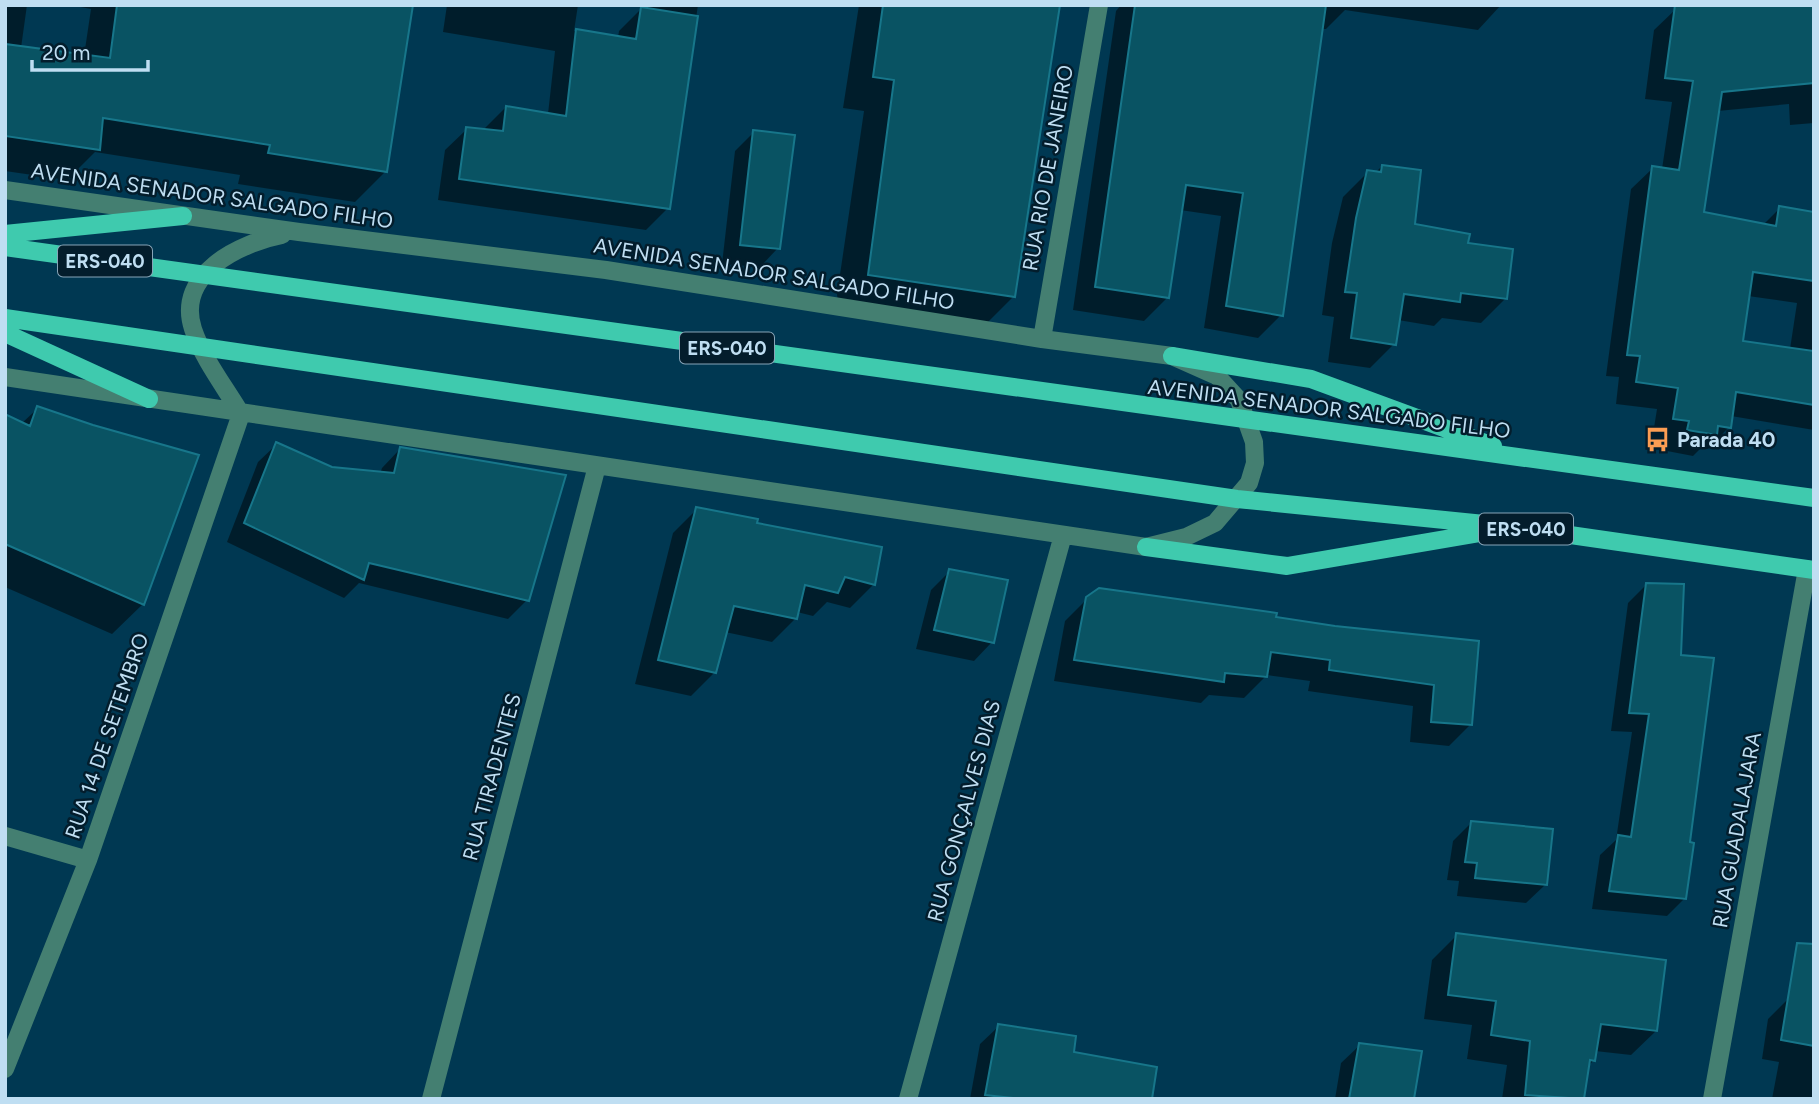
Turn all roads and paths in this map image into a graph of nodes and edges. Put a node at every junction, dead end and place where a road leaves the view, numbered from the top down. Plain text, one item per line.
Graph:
1 (1099, 5) edge
2 (5, 190) edge
3 (183, 216) junction
4 (299, 232) junction
5 (5, 234) edge
6 (5, 247) edge
7 (205, 275) junction
8 (5, 318) edge
9 (5, 332) edge
10 (1042, 339) junction
11 (201, 347) junction
12 (1172, 356) junction
13 (5, 377) edge
14 (149, 399) junction
15 (242, 414) junction
16 (1248, 422) junction
17 (1523, 457) junction
18 (597, 466) junction
19 (1814, 498) edge
20 (1237, 499) junction
21 (1514, 527) junction
22 (1063, 535) junction
23 (1146, 547) junction
24 (1810, 570) edge
25 (5, 836) edge
26 (88, 860) junction
27 (5, 1069) edge
28 (431, 1099) edge
29 (908, 1099) edge
30 (1712, 1099) edge

1 - 10 street, RUA RIO DE JANEIRO
2 - 3 street, AVENIDA SENADOR SALGADO FILHO
3 - 4 street, AVENIDA SENADOR SALGADO FILHO
3 - 5 main road
4 - 7 street
4 - 10 street, AVENIDA SENADOR SALGADO FILHO
6 - 7 main road, AVENIDA SENADOR SALGADO FILHO / ERS-040
7 - 11 street
7 - 16 main road, AVENIDA SENADOR SALGADO FILHO / ERS-040
8 - 11 main road, ERS-040
9 - 14 main road
10 - 12 street, AVENIDA SENADOR SALGADO FILHO
11 - 15 street
11 - 20 main road, ERS-040
12 - 16 street
12 - 17 main road, AVENIDA SENADOR SALGADO FILHO
13 - 14 street
14 - 15 street
15 - 18 street
15 - 26 street, RUA 14 DE SETEMBRO
16 - 17 main road, AVENIDA SENADOR SALGADO FILHO / ERS-040
16 - 20 street
17 - 19 main road, AVENIDA SENADOR SALGADO FILHO / ERS-040
18 - 22 street
18 - 28 street, RUA TIRADENTES
20 - 21 main road, ERS-040
20 - 23 street
21 - 23 main road
21 - 24 main road, ERS-040
22 - 23 street
22 - 29 street, RUA GONÇALVES DIAS
24 - 30 street, RUA GUADALAJARA
25 - 26 street
26 - 27 street, RUA 14 DE SETEMBRO

